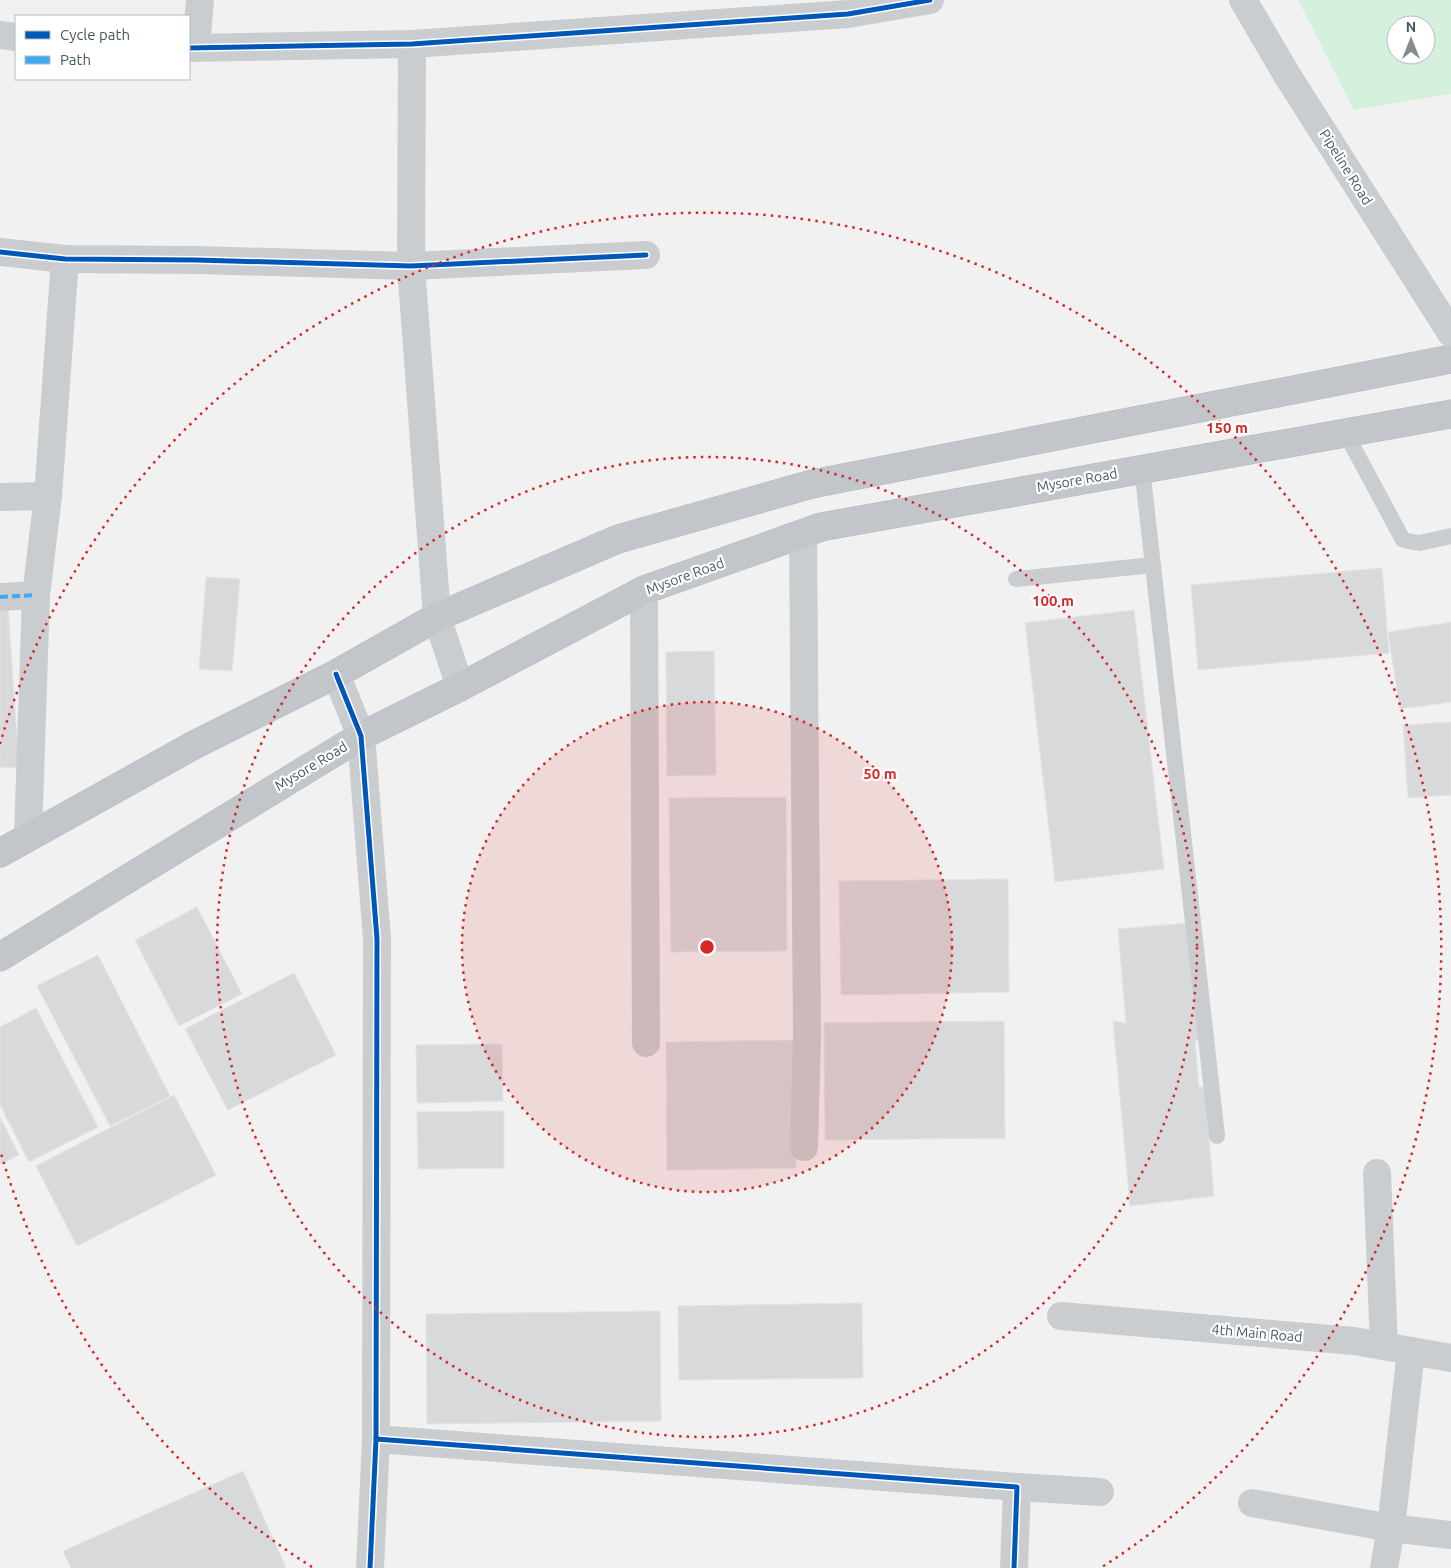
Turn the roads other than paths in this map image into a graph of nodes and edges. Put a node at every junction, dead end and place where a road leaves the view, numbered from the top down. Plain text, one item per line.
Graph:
1 (200, 0) edge
2 (930, 0) edge
3 (1244, 0) edge
4 (0, 36) edge
5 (15, 37) edge
6 (412, 44) junction
7 (193, 47) edge
8 (0, 252) edge
9 (646, 256) dead end
10 (65, 259) junction
11 (411, 266) junction
12 (1451, 333) edge
13 (1451, 359) edge
14 (1451, 414) edge
15 (1345, 432) junction
16 (1142, 468) junction
17 (48, 496) junction
18 (0, 497) edge
19 (803, 533) junction
20 (1451, 536) edge
21 (1153, 565) junction
22 (1016, 579) dead end
23 (644, 590) junction
24 (36, 595) junction
25 (0, 597) edge
26 (437, 617) junction
27 (336, 674) junction
28 (460, 687) junction
29 (361, 736) junction
30 (28, 837) junction
31 (0, 853) edge
32 (0, 957) edge
33 (646, 1043) dead end
34 (1217, 1136) dead end
35 (804, 1147) dead end
36 (1377, 1172) dead end
37 (1061, 1316) dead end
38 (1384, 1346) junction
39 (1411, 1351) junction
40 (1451, 1358) edge
41 (376, 1439) junction
42 (1017, 1486) junction
43 (1100, 1492) dead end
44 (1252, 1503) dead end
45 (1391, 1528) junction
46 (1451, 1535) edge
47 (370, 1568) edge
48 (1014, 1568) edge
49 (1384, 1568) edge

1 - 7 street
2 - 6 street
3 - 12 street, Pipeline Road
4 - 5 street
6 - 7 street
6 - 11 street
8 - 10 street
9 - 11 street
10 - 11 street
10 - 17 street
11 - 26 street
13 - 26 highway
14 - 15 highway, Mysore Road
15 - 16 highway, Mysore Road
15 - 20 lane
16 - 19 highway, Mysore Road
16 - 21 lane
17 - 18 street
17 - 24 street
19 - 23 highway, Mysore Road
19 - 35 street
21 - 22 lane
21 - 34 lane
23 - 28 highway, Mysore Road
23 - 33 street
24 - 25 street
24 - 30 street
26 - 27 highway
26 - 28 street
27 - 29 street
27 - 30 highway
28 - 29 highway, Mysore Road
29 - 32 highway, Mysore Road
29 - 41 street
30 - 31 highway
36 - 38 street
37 - 38 street, 4th Main Road
38 - 39 street, 4th Main Road
39 - 40 street, 4th Main Road
39 - 45 street
41 - 42 street
41 - 47 street
42 - 43 street
42 - 48 street
44 - 45 street
45 - 46 street
45 - 49 street

